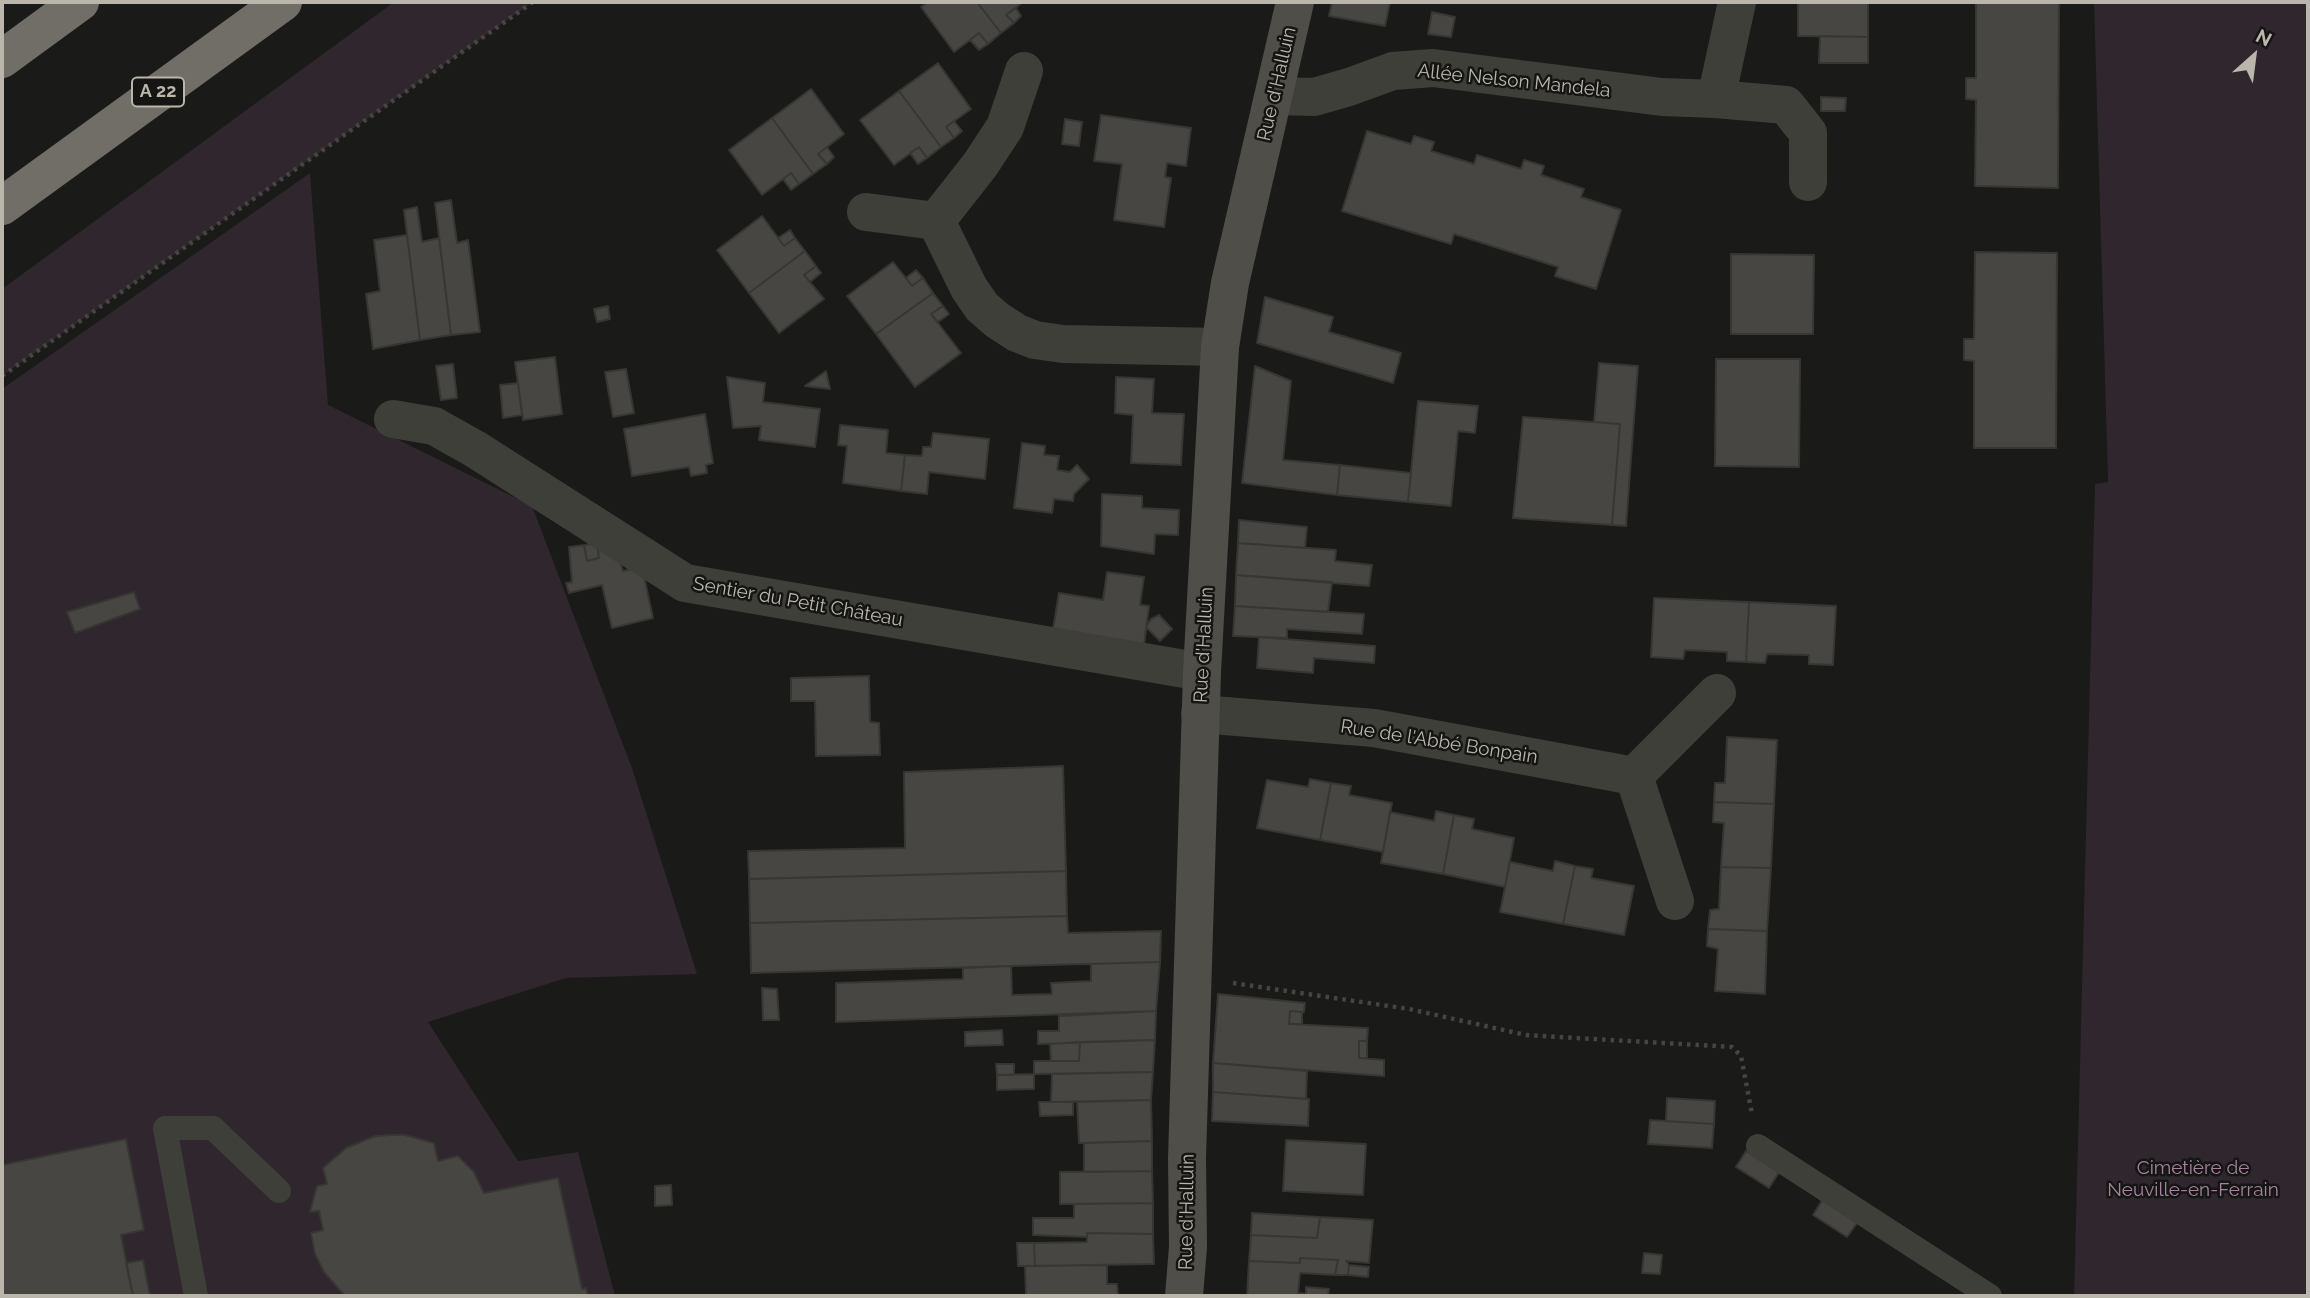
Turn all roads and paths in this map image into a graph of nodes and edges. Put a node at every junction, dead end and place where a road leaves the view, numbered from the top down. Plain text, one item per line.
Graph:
1 (80, 2) edge
2 (283, 2) edge
3 (533, 2) edge
4 (1295, 2) edge
5 (1737, 2) edge
6 (2, 59) edge
7 (1024, 71) dead end
8 (1274, 96) junction
9 (1716, 99) junction
10 (1808, 182) dead end
11 (33, 183) junction
12 (2, 206) edge
13 (2, 212) edge
14 (866, 212) dead end
15 (936, 221) junction
16 (1220, 346) junction
17 (2, 376) edge
18 (393, 419) dead end
19 (1202, 672) junction
20 (1717, 693) dead end
21 (1200, 714) junction
22 (1634, 776) junction
23 (1675, 901) dead end
24 (1194, 977) junction
25 (1758, 1146) joint
26 (279, 1191) dead end
27 (196, 1296) edge
28 (1184, 1296) edge
29 (1990, 1296) edge

1 - 6 highway
2 - 11 highway, A 22
3 - 17 path
4 - 8 main road, Rue d'Halluin
5 - 9 street
7 - 15 street
8 - 9 street, Allée Nelson Mandela
8 - 16 main road, Rue d'Halluin
9 - 10 street, Allée Nelson Mandela
11 - 12 highway, A 22
11 - 13 highway
14 - 15 street
15 - 16 street
16 - 19 main road, Rue d'Halluin
18 - 19 street, Sentier du Petit Château
19 - 21 main road, Rue d'Halluin
20 - 22 street
21 - 22 street, Rue de l'Abbé Bonpain
21 - 24 main road, Rue d'Halluin
22 - 23 street
24 - 25 path
24 - 28 main road, Rue d'Halluin
25 - 29 lane
26 - 27 lane

